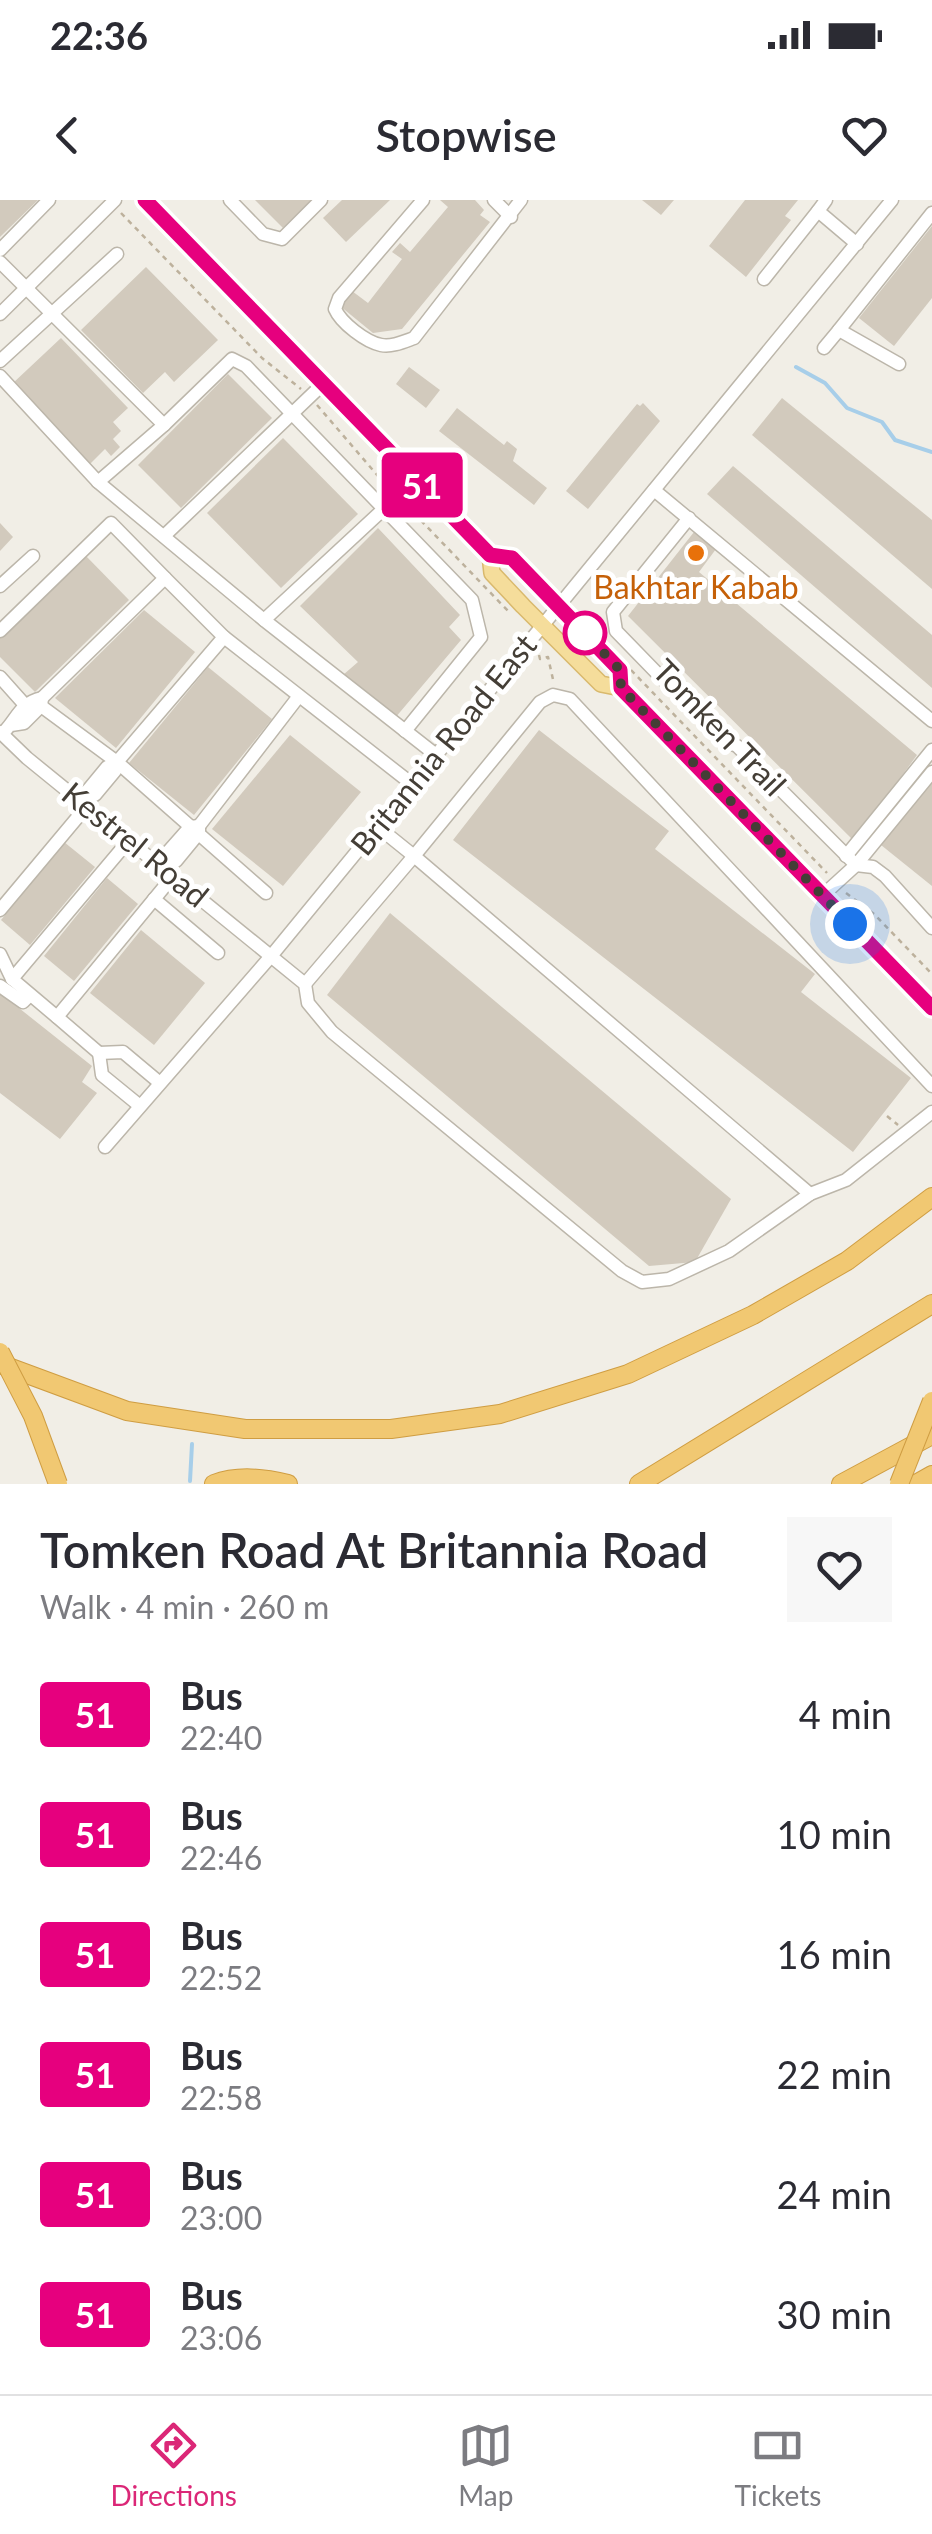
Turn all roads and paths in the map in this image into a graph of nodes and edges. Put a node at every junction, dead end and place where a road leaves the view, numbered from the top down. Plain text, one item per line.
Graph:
1 (50, 200) edge
2 (114, 200) edge
3 (145, 200) edge
4 (230, 200) edge
5 (322, 200) edge
6 (422, 200) edge
7 (494, 200) edge
8 (521, 200) edge
9 (892, 200) edge
10 (822, 205) edge
11 (932, 213) edge
12 (125, 216) dead end
13 (511, 217) junction
14 (857, 244) junction
15 (0, 250) edge
16 (117, 254) dead end
17 (0, 262) edge
18 (764, 278) dead end
19 (26, 289) junction
20 (0, 314) edge
21 (52, 315) junction
22 (839, 330) junction
23 (824, 348) dead end
24 (0, 361) edge
25 (900, 364) dead end
26 (0, 376) edge
27 (296, 384) dead end
28 (323, 384) junction
29 (320, 408) dead end
30 (293, 413) junction
31 (164, 426) junction
32 (416, 479) junction
33 (98, 482) junction
34 (387, 486) dead end
35 (654, 490) junction
36 (406, 506) dead end
37 (384, 510) junction
38 (688, 518) junction
39 (164, 536) junction
40 (490, 555) junction
41 (33, 556) dead end
42 (165, 578) junction
43 (0, 586) edge
44 (559, 607) junction
45 (515, 614) dead end
46 (264, 620) junction
47 (542, 625) junction
48 (0, 631) edge
49 (224, 637) junction
50 (539, 655) dead end
51 (627, 665) dead end
52 (0, 677) edge
53 (621, 688) junction
54 (553, 695) junction
55 (299, 696) junction
56 (42, 702) junction
57 (25, 705) junction
58 (932, 721) edge
59 (4, 730) edge
60 (405, 731) junction
61 (932, 750) edge
62 (436, 756) junction
63 (116, 764) junction
64 (932, 772) edge
65 (412, 784) junction
66 (87, 801) junction
67 (378, 826) junction
68 (196, 829) junction
69 (130, 840) junction
70 (414, 856) junction
71 (851, 860) junction
72 (169, 868) junction
73 (825, 870) dead end
74 (266, 893) dead end
75 (822, 896) junction
76 (154, 900) junction
77 (853, 900) dead end
78 (0, 910) edge
79 (932, 928) edge
80 (218, 953) dead end
81 (0, 954) edge
82 (272, 956) junction
83 (932, 974) edge
84 (6, 983) edge
85 (305, 984) junction
86 (932, 1008) edge
87 (57, 1018) junction
88 (99, 1053) junction
89 (160, 1083) junction
90 (932, 1086) edge
91 (140, 1106) junction
92 (932, 1112) edge
93 (105, 1147) dead end
94 (810, 1194) junction
95 (932, 1197) edge
96 (932, 1304) edge
97 (0, 1352) edge
98 (0, 1364) edge
99 (932, 1401) edge
100 (932, 1435) edge
101 (932, 1475) edge
102 (58, 1484) edge
103 (214, 1484) edge
104 (288, 1484) edge
105 (639, 1484) edge
106 (841, 1484) edge
107 (899, 1484) edge
108 (916, 1484) edge

1 - 15 street
2 - 19 street
3 - 28 main road
4 - 5 street
6 - 13 street
7 - 13 street
8 - 13 street
9 - 14 street, Britannia Road East
10 - 14 street
10 - 18 street
11 - 22 street
12 - 27 path
14 - 35 street, Britannia Road East
16 - 21 street
17 - 19 street
19 - 20 street
19 - 21 street
21 - 24 street
21 - 31 street
22 - 23 street
22 - 25 street
26 - 33 street
28 - 30 street
28 - 32 main road
29 - 34 path
30 - 31 street
30 - 37 street
30 - 39 street
31 - 33 street
32 - 37 street
32 - 40 main road
33 - 39 street
35 - 38 street
35 - 44 street, Britannia Road East
36 - 45 path
37 - 46 street
37 - 60 street
38 - 58 street
38 - 71 street
39 - 46 street
40 - 44 main road
40 - 47 main road
41 - 43 street
42 - 48 street
42 - 49 street
42 - 56 street
44 - 47 street, Britannia Road East
44 - 53 main road
46 - 60 street
47 - 53 main road
47 - 62 street, Britannia Road East
49 - 55 street
49 - 63 street
50 - 54 path
51 - 73 path, Tomken Trail
52 - 57 street
53 - 75 main road
54 - 70 street
54 - 90 street
55 - 65 street
55 - 68 street
56 - 57 street
56 - 59 street
56 - 63 street
57 - 59 street
59 - 66 street, Kestrel Road
60 - 62 street
61 - 71 street
62 - 65 street, Britannia Road East
63 - 66 street
63 - 68 street
64 - 71 street
65 - 67 street, Britannia Road East
66 - 69 street, Kestrel Road
66 - 78 street
67 - 70 street
67 - 82 street, Britannia Road East
68 - 72 street
68 - 74 street
69 - 72 street, Kestrel Road
69 - 84 street
70 - 85 street
70 - 94 street
71 - 75 street
71 - 79 street
72 - 76 street
72 - 82 street, Kestrel Road
75 - 86 main road
76 - 80 street
76 - 87 street
77 - 83 path
81 - 84 street
82 - 85 street, Kestrel Road
82 - 89 street, Britannia Road East
84 - 87 street
85 - 94 street
87 - 88 street
88 - 89 street
88 - 91 street
89 - 91 street, Britannia Road East
91 - 93 street, Britannia Road East
92 - 94 street
95 - 98 highway
96 - 105 highway
97 - 102 highway, bridge
99 - 107 highway, bridge
100 - 106 highway
101 - 108 highway
103 - 104 highway

